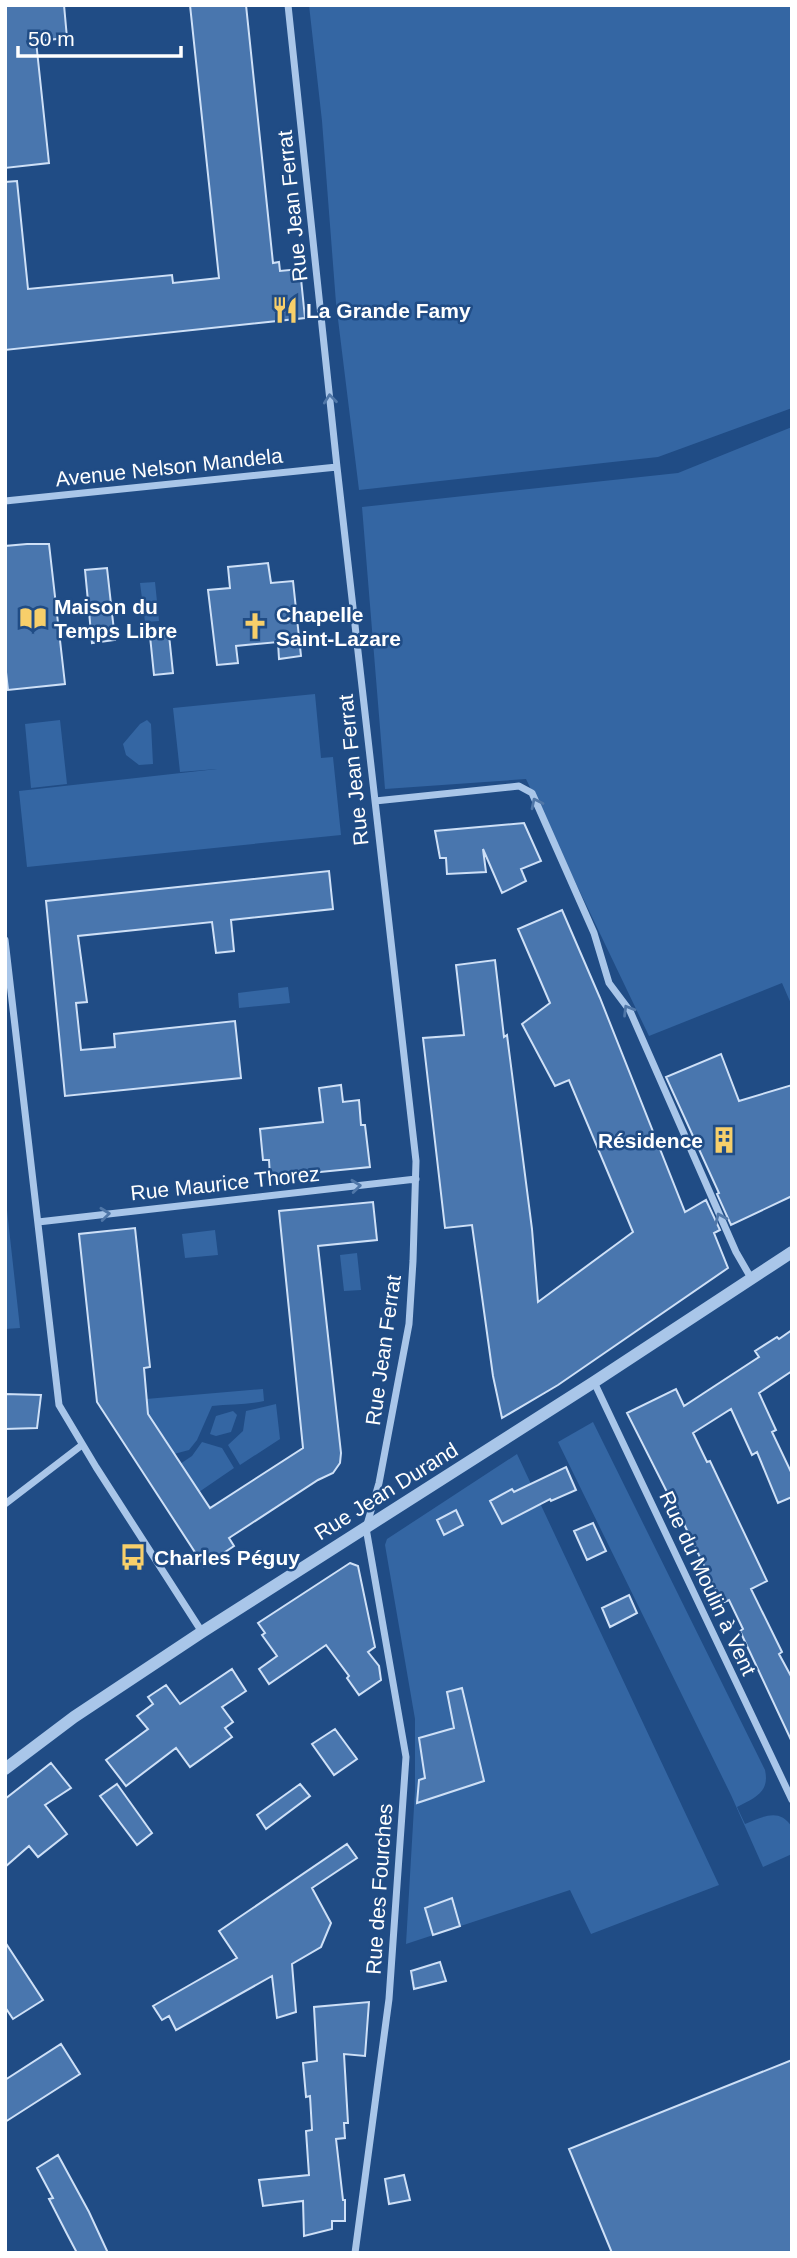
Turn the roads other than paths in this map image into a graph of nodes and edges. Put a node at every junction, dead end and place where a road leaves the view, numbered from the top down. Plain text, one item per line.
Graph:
1 (288, 5) edge
2 (337, 467) junction
3 (5, 502) edge
4 (375, 801) junction
5 (5, 940) edge
6 (416, 1180) junction
7 (37, 1222) junction
8 (792, 1252) edge
9 (751, 1278) junction
10 (593, 1382) junction
11 (82, 1445) junction
12 (5, 1504) edge
13 (366, 1528) junction
14 (202, 1632) junction
15 (5, 1769) edge
16 (792, 1800) edge
17 (355, 2253) edge

2 -> 1 street, Rue Jean Ferrat
2 - 3 street, Avenue Nelson Mandela
2 - 4 street, Rue Jean Ferrat
4 - 6 street, Rue Jean Ferrat
9 -> 4 street
5 - 7 street
7 -> 6 street, Rue Maurice Thorez
6 - 13 street, Rue Jean Ferrat
7 - 11 street
8 - 9 street, Rue Jean Durand
9 - 10 street, Rue Jean Durand
10 - 13 street, Rue Jean Durand
10 - 16 street, Rue du Moulin à Vent
11 - 12 street
11 - 14 street
13 - 14 street, Rue Jean Durand
13 - 17 street, Rue des Fourches
14 - 15 street, Rue Jean Durand

